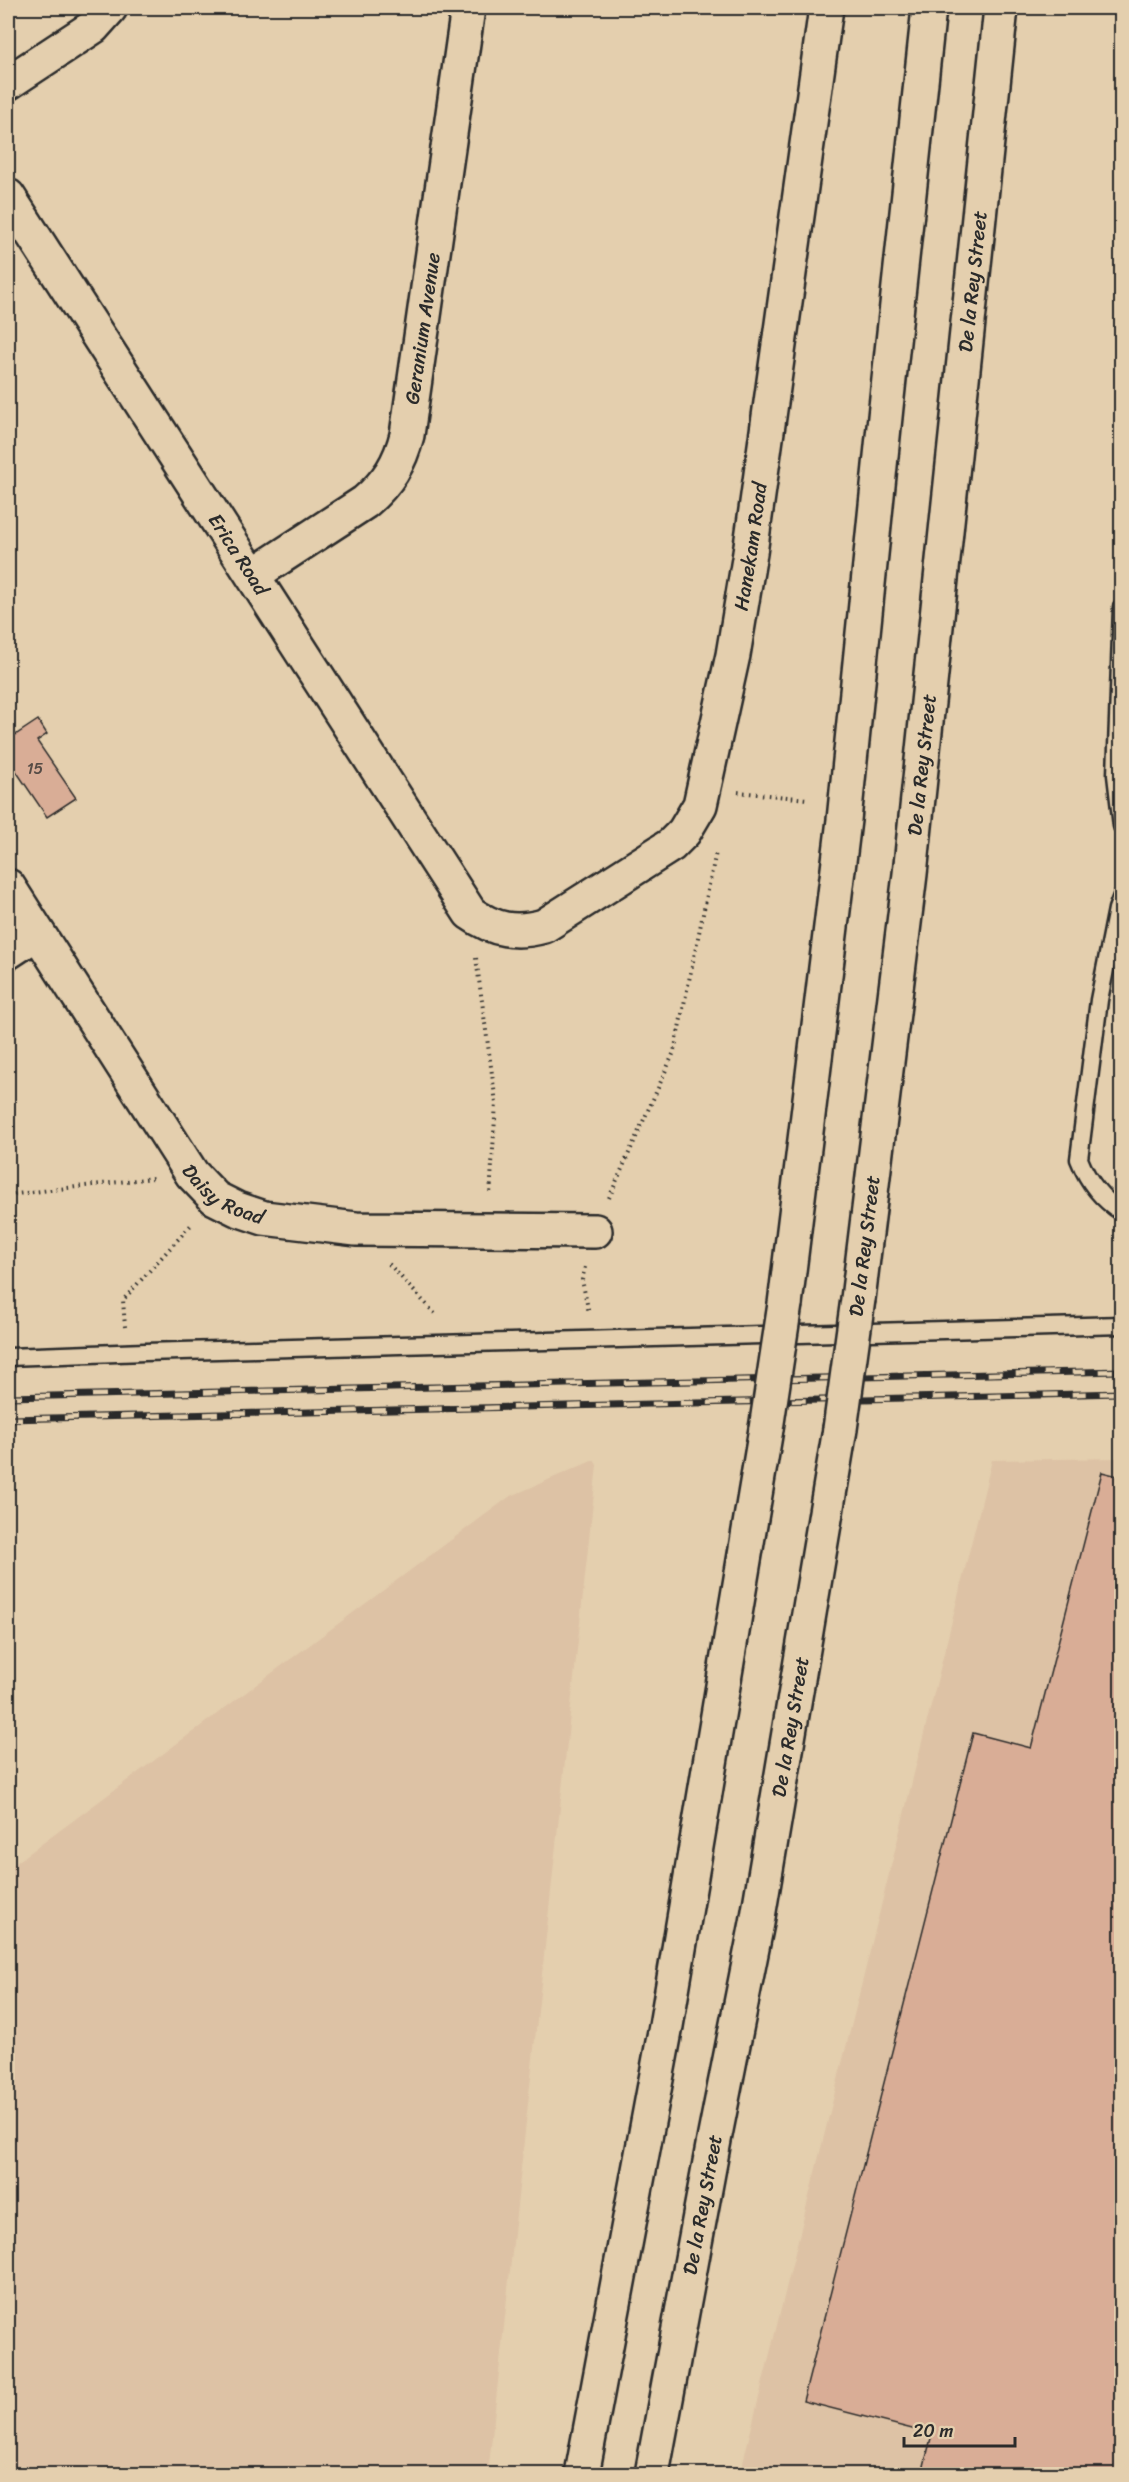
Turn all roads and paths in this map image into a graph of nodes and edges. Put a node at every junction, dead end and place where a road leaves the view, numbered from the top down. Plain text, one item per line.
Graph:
1 (110, 8) edge
2 (468, 8) edge
3 (826, 8) edge
4 (929, 8) edge
5 (1000, 8) edge
6 (8, 83) edge
7 (8, 196) edge
8 (253, 575) junction
9 (1122, 607) edge
10 (731, 792) dead end
11 (807, 799) dead end
12 (694, 818) junction
13 (1122, 825) edge
14 (8, 886) edge
15 (1122, 896) edge
16 (470, 913) junction
17 (37, 933) junction
18 (8, 952) edge
19 (192, 1174) junction
20 (8, 1195) edge
21 (215, 1198) junction
22 (1122, 1212) edge
23 (356, 1228) junction
24 (489, 1230) junction
25 (595, 1231) junction
26 (1122, 1325) edge
27 (594, 1339) junction
28 (462, 1343) junction
29 (128, 1352) junction
30 (8, 1358) edge
31 (582, 2475) edge
32 (652, 2475) edge

1 - 6 main road
2 - 8 main road, Geranium Avenue
3 - 12 main road, Hanekam Road
4 - 31 main road, bridge
5 - 32 main road, De la Rey Street, bridge
7 - 8 main road, Erica Road
8 - 16 main road, Erica Road
9 - 13 lane
10 - 11 path
12 - 16 main road, Hanekam Road
12 - 25 path
14 - 17 main road, Daisy Road
15 - 22 lane
16 - 24 path
17 - 18 main road
17 - 19 main road, Daisy Road
19 - 20 path
19 - 21 main road, Daisy Road
21 - 23 main road, Daisy Road
21 - 29 path
23 - 24 main road, Daisy Road
23 - 28 path
24 - 25 main road, Daisy Road
25 - 27 path
26 - 27 lane
27 - 28 lane
28 - 29 lane
29 - 30 lane

